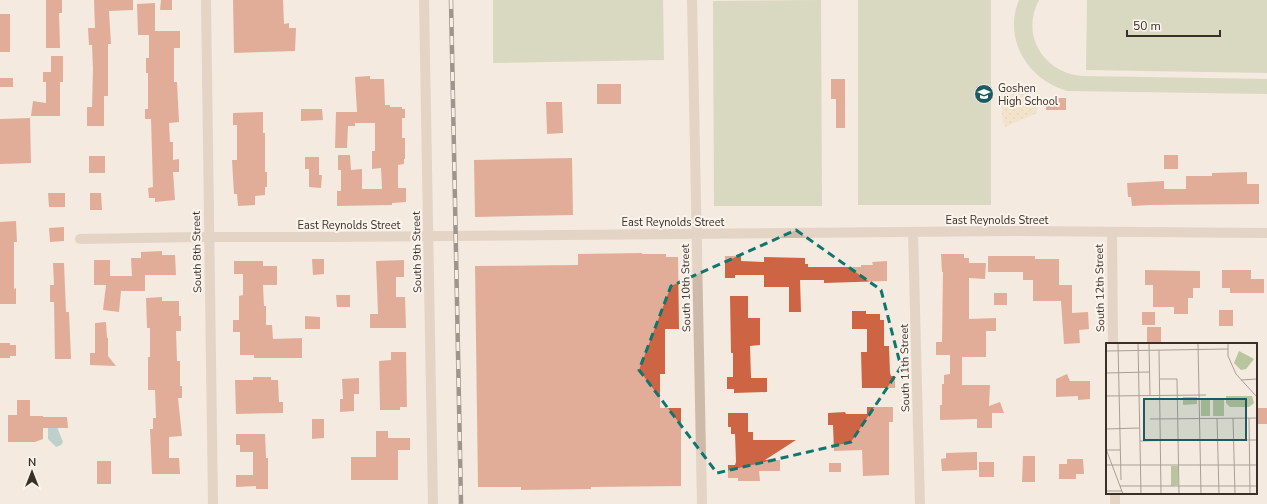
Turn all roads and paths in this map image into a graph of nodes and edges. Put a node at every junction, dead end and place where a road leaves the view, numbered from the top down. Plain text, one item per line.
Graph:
1 (206, 0) edge
2 (424, 0) edge
3 (692, 0) edge
4 (913, 232) junction
5 (1112, 232) junction
6 (1267, 233) edge
7 (697, 234) junction
8 (428, 236) junction
9 (209, 237) junction
10 (80, 239) dead end
11 (1113, 343) edge
12 (213, 504) edge
13 (433, 504) edge
14 (702, 504) edge
15 (920, 504) edge

1 - 9 street, South 8th Street
2 - 8 street, South 9th Street
3 - 7 street, South 10th Street
4 - 5 street, East Reynolds Street
4 - 7 street, East Reynolds Street
4 - 15 street, South 11th Street
5 - 6 street, East Reynolds Street
5 - 11 street, South 12th Street
7 - 8 street, East Reynolds Street
7 - 14 street, South 10th Street
8 - 9 street, East Reynolds Street
8 - 13 street, South 9th Street
9 - 10 street, East Reynolds Street
9 - 12 street, South 8th Street

